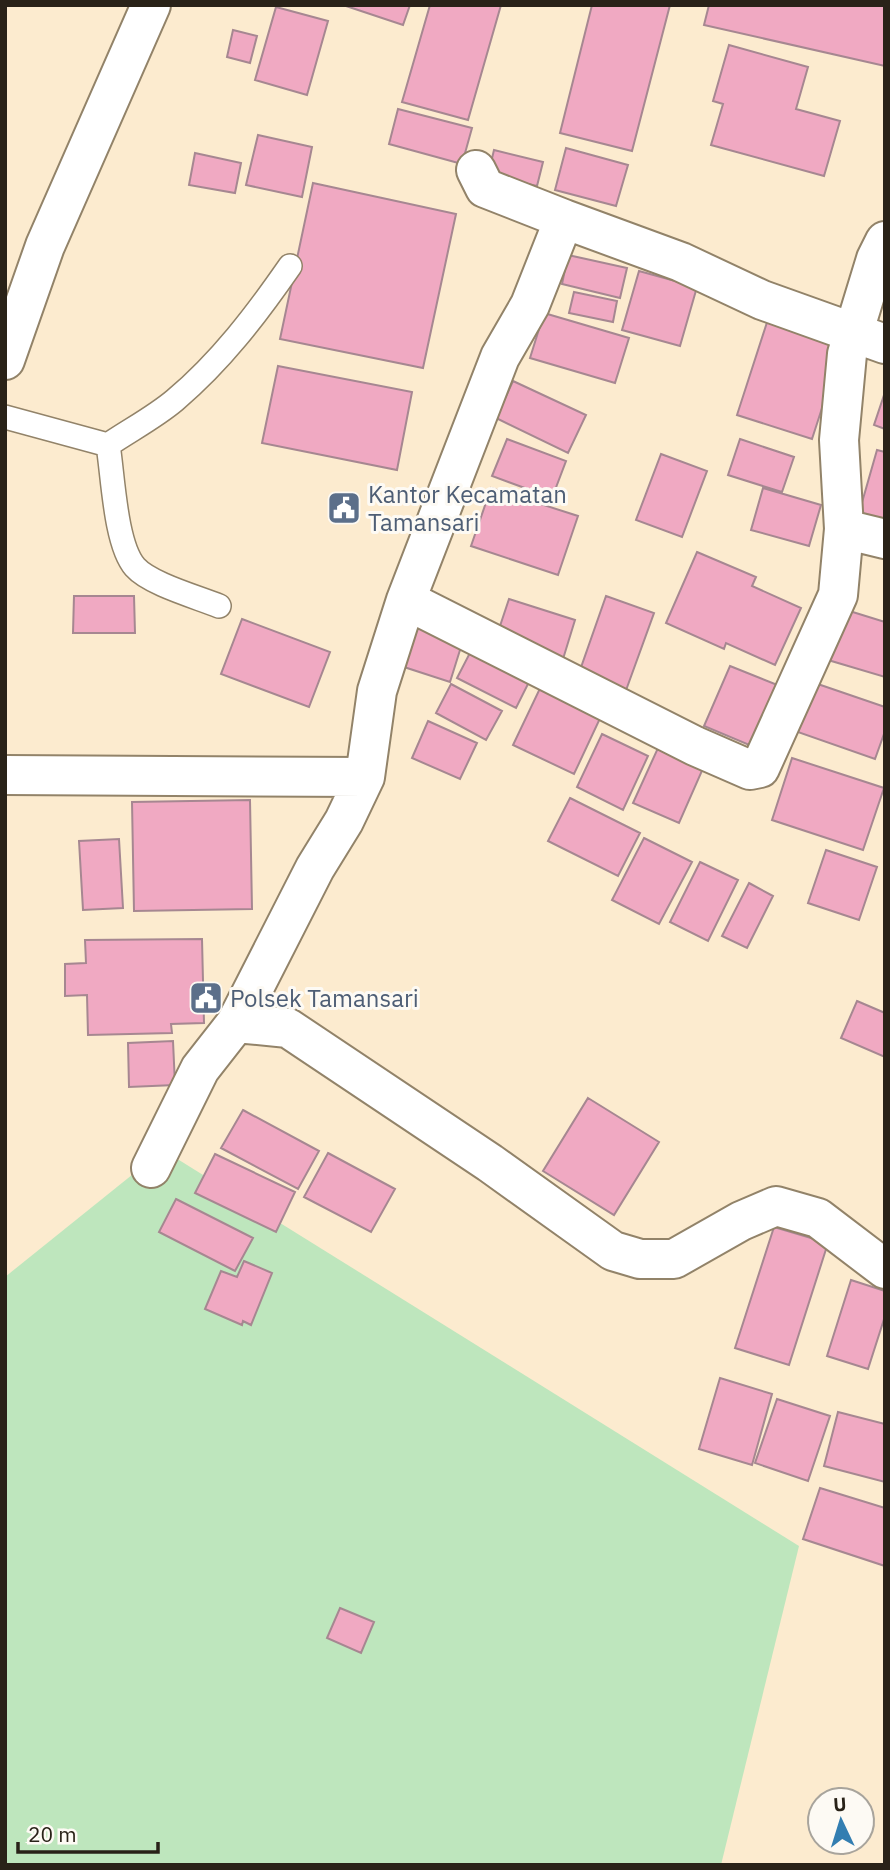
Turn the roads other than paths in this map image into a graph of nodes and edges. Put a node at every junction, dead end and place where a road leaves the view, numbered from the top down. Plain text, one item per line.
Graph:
1 (151, 5) edge
2 (476, 170) dead end
3 (564, 219) junction
4 (885, 241) edge
5 (290, 266) dead end
6 (869, 338) edge
7 (5, 360) edge
8 (5, 417) edge
9 (108, 445) junction
10 (844, 529) junction
11 (885, 539) edge
12 (406, 600) junction
13 (219, 606) dead end
14 (5, 775) edge
15 (365, 776) junction
16 (236, 1023) junction
17 (151, 1168) dead end
18 (885, 1269) edge

1 - 7 street
2 - 3 street
3 - 6 street
3 - 12 street
4 - 6 street
5 - 9 lane
6 - 10 street
8 - 9 lane
9 - 13 lane
10 - 11 street
10 - 12 street
12 - 15 street
14 - 15 street
15 - 16 street
16 - 17 street
16 - 18 street

